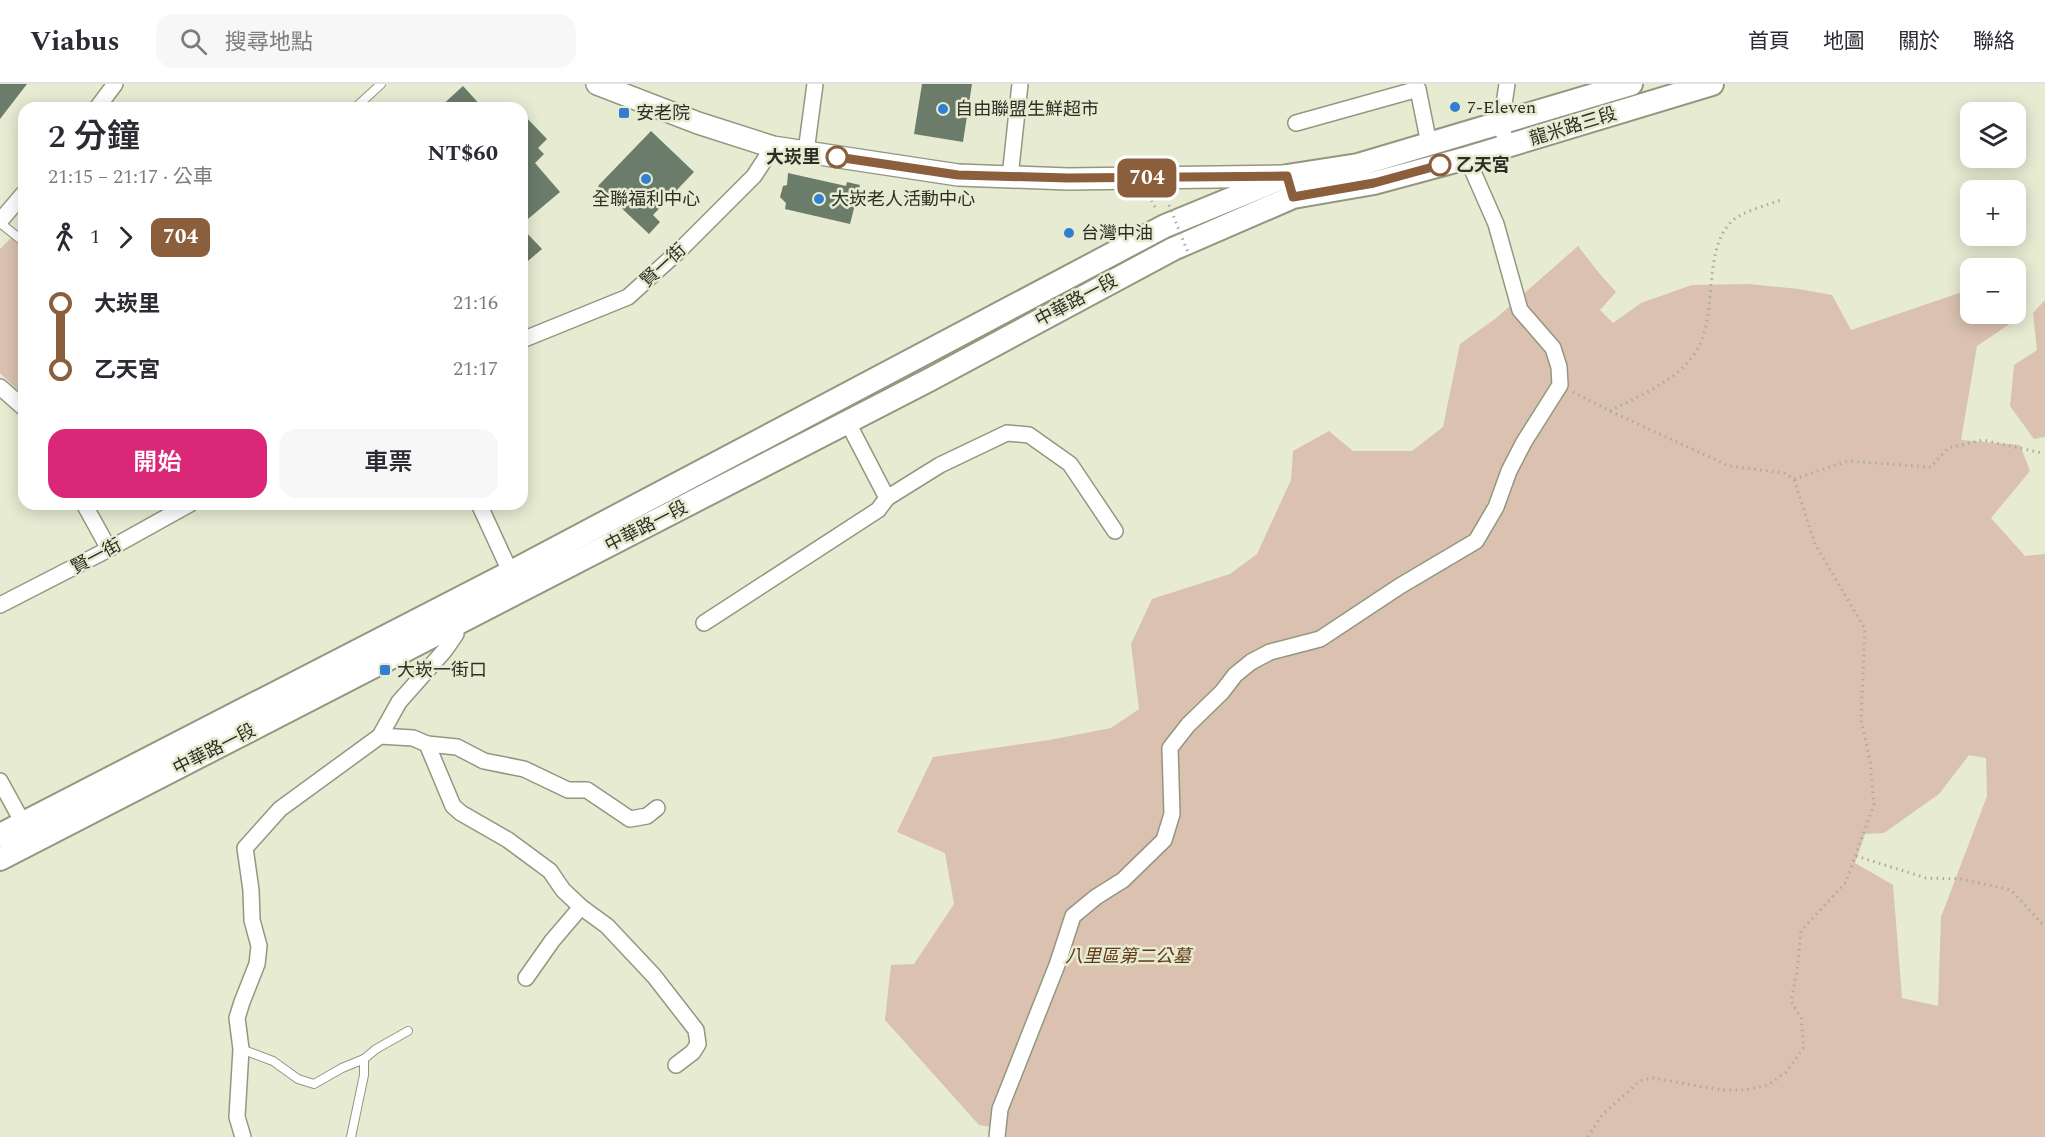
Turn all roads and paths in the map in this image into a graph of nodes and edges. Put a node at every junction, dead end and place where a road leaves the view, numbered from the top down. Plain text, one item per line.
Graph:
1 (115, 84) edge
2 (381, 84) edge
3 (597, 84) edge
4 (815, 84) edge
5 (1020, 84) edge
6 (1507, 84) edge
7 (1631, 84) edge
8 (1712, 84) edge
9 (102, 102) edge
10 (362, 102) edge
11 (1296, 123) dead end
12 (1501, 124) junction
13 (1429, 144) junction
14 (1507, 146) junction
15 (773, 147) junction
16 (806, 152) junction
17 (1467, 158) junction
18 (1010, 177) junction
19 (1290, 187) junction
20 (18, 200) edge
21 (1781, 200) dead end
22 (1169, 205) dead end
23 (0, 222) edge
24 (18, 237) edge
25 (1189, 255) dead end
26 (528, 338) edge
27 (1560, 385) junction
28 (0, 387) edge
29 (18, 403) edge
30 (1610, 411) junction
31 (847, 421) junction
32 (2042, 453) dead end
33 (1794, 479) junction
34 (887, 498) junction
35 (87, 510) edge
36 (179, 510) edge
37 (482, 510) edge
38 (1115, 531) dead end
39 (110, 549) junction
40 (515, 581) junction
41 (0, 605) edge
42 (450, 615) junction
43 (704, 623) dead end
44 (380, 736) junction
45 (427, 744) junction
46 (0, 781) edge
47 (657, 808) dead end
48 (28, 833) junction
49 (0, 835) edge
50 (1856, 856) junction
51 (0, 859) edge
52 (581, 907) junction
53 (2045, 927) edge
54 (526, 978) dead end
55 (408, 1031) dead end
56 (241, 1049) junction
57 (364, 1059) junction
58 (676, 1065) dead end
59 (243, 1137) edge
60 (351, 1137) edge
61 (997, 1137) edge
62 (1588, 1137) edge

1 - 9 street
2 - 10 lane
3 - 15 main road
4 - 16 street
5 - 18 street
6 - 12 street
7 - 12 main road, 龍米路三段
8 - 14 main road, 龍米路三段
11 - 13 street
12 - 13 main road, 龍米路三段
12 - 14 street
13 - 19 main road, 龍米路三段
14 - 17 main road, 龍米路三段
15 - 16 main road
15 - 26 street, 賢一街
16 - 18 main road
17 - 19 main road, 龍米路三段
17 - 27 street
18 - 19 main road
19 - 31 main road, 中華路一段
19 - 40 main road, 中華路一段
20 - 23 street
21 - 30 path
22 - 25 path, bridge
23 - 24 lane
27 - 30 path
27 - 61 street
28 - 29 street
30 - 33 path
31 - 34 street
31 - 40 main road, 中華路一段
32 - 33 path
33 - 50 path
34 - 38 street
34 - 43 street
35 - 39 street
36 - 39 street, 賢一街
37 - 40 street
39 - 41 street, 賢一街
40 - 42 main road, 中華路一段
42 - 44 street
42 - 48 main road, 中華路一段
44 - 45 street
44 - 56 street
45 - 47 street
45 - 52 street
46 - 48 street
48 - 49 main road, 中華路一段
48 - 51 main road, 中華路一段
50 - 53 path
50 - 62 path
52 - 54 street
52 - 58 street
55 - 57 lane
56 - 57 lane
56 - 59 street
57 - 60 lane

